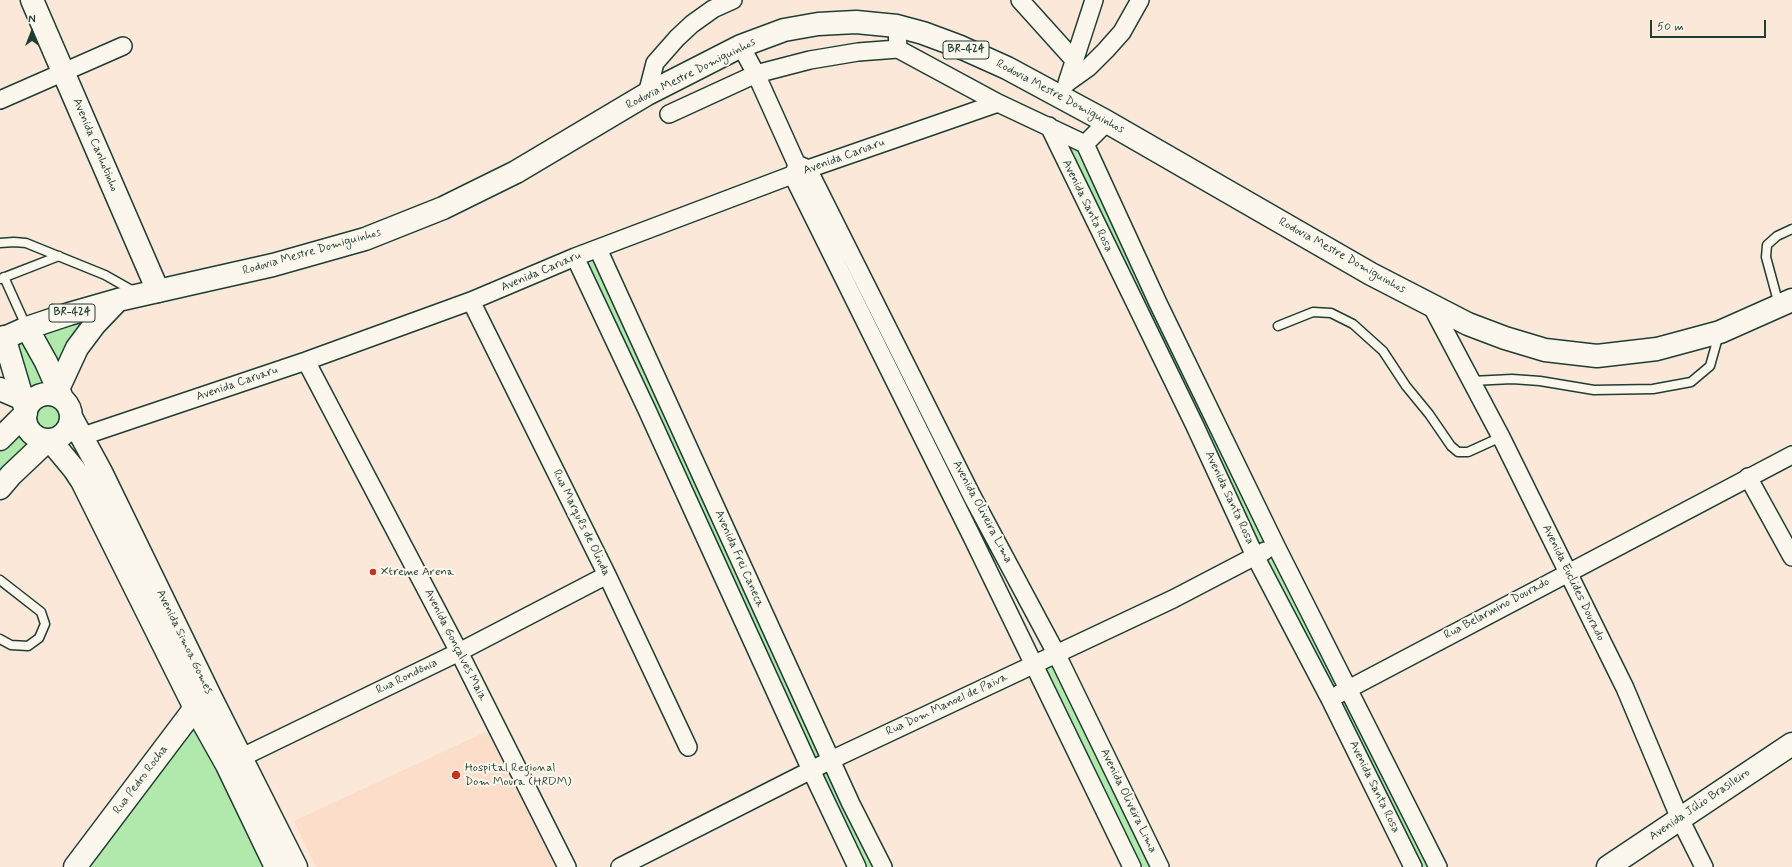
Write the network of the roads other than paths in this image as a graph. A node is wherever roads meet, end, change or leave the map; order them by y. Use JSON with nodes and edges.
{"nodes":[{"id":1,"x":32,"y":0,"type":"edge"},
{"id":2,"x":733,"y":0,"type":"edge"},
{"id":3,"x":1020,"y":0,"type":"edge"},
{"id":4,"x":1094,"y":0,"type":"edge"},
{"id":5,"x":1140,"y":0,"type":"edge"},
{"id":6,"x":897,"y":26,"type":"junction"},
{"id":7,"x":123,"y":46,"type":"dead end"},
{"id":8,"x":741,"y":46,"type":"junction"},
{"id":9,"x":898,"y":49,"type":"junction"},
{"id":10,"x":1075,"y":61,"type":"junction"},
{"id":11,"x":63,"y":72,"type":"junction"},
{"id":12,"x":756,"y":74,"type":"junction"},
{"id":13,"x":1064,"y":89,"type":"junction"},
{"id":14,"x":647,"y":94,"type":"junction"},
{"id":15,"x":0,"y":100,"type":"edge"},
{"id":16,"x":998,"y":102,"type":"junction"},
{"id":17,"x":669,"y":114,"type":"dead end"},
{"id":18,"x":1107,"y":122,"type":"junction"},
{"id":19,"x":1049,"y":126,"type":"junction"},
{"id":20,"x":1085,"y":144,"type":"junction"},
{"id":21,"x":799,"y":170,"type":"junction"},
{"id":22,"x":1792,"y":229,"type":"edge"},
{"id":23,"x":0,"y":244,"type":"edge"},
{"id":24,"x":598,"y":249,"type":"junction"},
{"id":25,"x":59,"y":256,"type":"junction"},
{"id":26,"x":575,"y":257,"type":"junction"},
{"id":27,"x":2,"y":278,"type":"edge"},
{"id":28,"x":150,"y":293,"type":"junction"},
{"id":29,"x":118,"y":300,"type":"junction"},
{"id":30,"x":471,"y":301,"type":"junction"},
{"id":31,"x":1786,"y":303,"type":"edge"},
{"id":32,"x":1431,"y":305,"type":"junction"},
{"id":33,"x":878,"y":306,"type":"junction"},
{"id":34,"x":862,"y":314,"type":"junction"},
{"id":35,"x":1278,"y":326,"type":"dead end"},
{"id":36,"x":27,"y":328,"type":"junction"},
{"id":37,"x":1720,"y":332,"type":"junction"},
{"id":38,"x":1,"y":335,"type":"edge"},
{"id":39,"x":306,"y":360,"type":"junction"},
{"id":40,"x":1472,"y":381,"type":"junction"},
{"id":41,"x":0,"y":389,"type":"edge"},
{"id":42,"x":667,"y":400,"type":"junction"},
{"id":43,"x":64,"y":401,"type":"junction"},
{"id":44,"x":25,"y":408,"type":"junction"},
{"id":45,"x":647,"y":410,"type":"junction"},
{"id":46,"x":83,"y":436,"type":"junction"},
{"id":47,"x":1502,"y":437,"type":"junction"},
{"id":48,"x":0,"y":439,"type":"edge"},
{"id":49,"x":49,"y":440,"type":"junction"},
{"id":50,"x":1792,"y":454,"type":"edge"},
{"id":51,"x":1748,"y":477,"type":"junction"},
{"id":52,"x":0,"y":488,"type":"edge"},
{"id":53,"x":1276,"y":546,"type":"junction"},
{"id":54,"x":1255,"y":556,"type":"junction"},
{"id":55,"x":1792,"y":557,"type":"edge"},
{"id":56,"x":1567,"y":572,"type":"junction"},
{"id":57,"x":607,"y":575,"type":"junction"},
{"id":58,"x":0,"y":580,"type":"edge"},
{"id":59,"x":0,"y":639,"type":"edge"},
{"id":60,"x":460,"y":652,"type":"junction"},
{"id":61,"x":1056,"y":654,"type":"junction"},
{"id":62,"x":1033,"y":664,"type":"junction"},
{"id":63,"x":1348,"y":689,"type":"junction"},
{"id":64,"x":1330,"y":699,"type":"junction"},
{"id":65,"x":203,"y":703,"type":"junction"},
{"id":66,"x":1792,"y":744,"type":"edge"},
{"id":67,"x":688,"y":747,"type":"dead end"},
{"id":68,"x":831,"y":760,"type":"junction"},
{"id":69,"x":234,"y":761,"type":"junction"},
{"id":70,"x":810,"y":770,"type":"junction"},
{"id":71,"x":1680,"y":819,"type":"junction"},
{"id":72,"x":75,"y":867,"type":"edge"},
{"id":73,"x":276,"y":867,"type":"edge"},
{"id":74,"x":296,"y":867,"type":"edge"},
{"id":75,"x":567,"y":867,"type":"edge"},
{"id":76,"x":620,"y":867,"type":"edge"},
{"id":77,"x":857,"y":867,"type":"edge"},
{"id":78,"x":883,"y":867,"type":"edge"},
{"id":79,"x":1132,"y":867,"type":"edge"},
{"id":80,"x":1160,"y":867,"type":"edge"},
{"id":81,"x":1413,"y":867,"type":"edge"},
{"id":82,"x":1438,"y":867,"type":"edge"},
{"id":83,"x":1608,"y":867,"type":"edge"},
{"id":84,"x":1704,"y":867,"type":"edge"}],
"edges":[{"from":1,"to":11,"type":"main road","name":"Avenida Canhotinho"},
{"from":2,"to":14,"type":"street"},
{"from":3,"to":10,"type":"street"},
{"from":4,"to":10,"type":"street"},
{"from":5,"to":13,"type":"street"},
{"from":6,"to":8,"type":"main road","name":"Rodovia Mestre Domiguinhos","number":"BR-424"},
{"from":6,"to":9,"type":"street"},
{"from":6,"to":13,"type":"main road","name":"Rodovia Mestre Domiguinhos","number":"BR-424"},
{"from":7,"to":11,"type":"street"},
{"from":8,"to":12,"type":"street","name":"Avenida Oliveira Lima"},
{"from":8,"to":14,"type":"main road","name":"Rodovia Mestre Domiguinhos","number":"BR-424"},
{"from":9,"to":12,"type":"street"},
{"from":9,"to":16,"type":"street"},
{"from":10,"to":13,"type":"street"},
{"from":11,"to":15,"type":"street"},
{"from":11,"to":28,"type":"main road","name":"Avenida Canhotinho"},
{"from":12,"to":17,"type":"street"},
{"from":12,"to":21,"type":"street","name":"Avenida Oliveira Lima"},
{"from":13,"to":18,"type":"main road","name":"Rodovia Mestre Domiguinhos","number":"BR-424"},
{"from":14,"to":28,"type":"main road","name":"Rodovia Mestre Domiguinhos","number":"BR-424"},
{"from":16,"to":19,"type":"street"},
{"from":16,"to":21,"type":"street","name":"Avenida Caruaru"},
{"from":18,"to":20,"type":"street"},
{"from":18,"to":32,"type":"main road","name":"Rodovia Mestre Domiguinhos","number":"BR-424"},
{"from":19,"to":20,"type":"street"},
{"from":19,"to":54,"type":"street","name":"Avenida Santa Rosa"},
{"from":20,"to":53,"type":"street","name":"Avenida Santa Rosa"},
{"from":21,"to":24,"type":"street","name":"Avenida Caruaru"},
{"from":21,"to":33,"type":"street","name":"Avenida Oliveira Lima"},
{"from":21,"to":34,"type":"street","name":"Avenida Oliveira Lima"},
{"from":22,"to":31,"type":"lane"},
{"from":23,"to":25,"type":"lane"},
{"from":24,"to":26,"type":"street","name":"Avenida Caruaru"},
{"from":24,"to":42,"type":"street","name":"Avenida Frei Caneca"},
{"from":25,"to":27,"type":"lane"},
{"from":25,"to":28,"type":"lane"},
{"from":26,"to":30,"type":"street","name":"Avenida Caruaru"},
{"from":26,"to":45,"type":"street","name":"Avenida Frei Caneca"},
{"from":27,"to":36,"type":"lane"},
{"from":28,"to":29,"type":"main road","name":"Rodovia Mestre Domiguinhos","number":"BR-424"},
{"from":29,"to":36,"type":"main road","name":"Rodovia Mestre Domiguinhos","number":"BR-424"},
{"from":29,"to":43,"type":"main road"},
{"from":30,"to":39,"type":"street","name":"Avenida Caruaru"},
{"from":30,"to":57,"type":"street","name":"Rua Marquês de Olinda"},
{"from":31,"to":37,"type":"main road","name":"Rodovia Mestre Domiguinhos","number":"BR-424"},
{"from":32,"to":37,"type":"main road","name":"Rodovia Mestre Domiguinhos","number":"BR-424"},
{"from":32,"to":40,"type":"street","name":"Avenida Euclides Dourado"},
{"from":33,"to":34,"type":"street"},
{"from":33,"to":61,"type":"street","name":"Avenida Oliveira Lima"},
{"from":34,"to":62,"type":"street","name":"Avenida Oliveira Lima"},
{"from":35,"to":47,"type":"lane"},
{"from":36,"to":38,"type":"main road","name":"Rodovia Mestre Domiguinhos","number":"BR-424"},
{"from":36,"to":43,"type":"main road","name":"Avenida Simoa Gomes"},
{"from":37,"to":40,"type":"lane"},
{"from":38,"to":44,"type":"main road"},
{"from":39,"to":46,"type":"street","name":"Avenida Caruaru"},
{"from":39,"to":60,"type":"street","name":"Avenida Gonçalves Maia"},
{"from":40,"to":47,"type":"street","name":"Avenida Euclides Dourado"},
{"from":41,"to":44,"type":"main road"},
{"from":42,"to":45,"type":"street"},
{"from":42,"to":68,"type":"street","name":"Avenida Frei Caneca"},
{"from":43,"to":44,"type":"main road"},
{"from":43,"to":46,"type":"main road","name":"Avenida Simoa Gomes"},
{"from":43,"to":49,"type":"main road"},
{"from":44,"to":48,"type":"main road"},
{"from":44,"to":49,"type":"main road"},
{"from":45,"to":70,"type":"street","name":"Avenida Frei Caneca"},
{"from":46,"to":65,"type":"main road","name":"Avenida Simoa Gomes"},
{"from":47,"to":56,"type":"street","name":"Avenida Euclides Dourado"},
{"from":49,"to":52,"type":"main road"},
{"from":49,"to":65,"type":"main road","name":"Avenida Simoa Gomes"},
{"from":50,"to":51,"type":"street","name":"Rua Belarmino Dourado"},
{"from":51,"to":55,"type":"street"},
{"from":51,"to":56,"type":"street","name":"Rua Belarmino Dourado"},
{"from":53,"to":54,"type":"street","name":"Rua Dom Manoel de Paiva"},
{"from":53,"to":63,"type":"street","name":"Avenida Santa Rosa"},
{"from":54,"to":61,"type":"street","name":"Rua Dom Manoel de Paiva"},
{"from":54,"to":64,"type":"street","name":"Avenida Santa Rosa"},
{"from":56,"to":63,"type":"street","name":"Rua Belarmino Dourado"},
{"from":56,"to":71,"type":"street","name":"Avenida Euclides Dourado"},
{"from":57,"to":60,"type":"street","name":"Rua Rondônia"},
{"from":57,"to":67,"type":"street","name":"Rua Marquês de Olinda"},
{"from":58,"to":59,"type":"lane"},
{"from":60,"to":69,"type":"street","name":"Rua Rondônia"},
{"from":60,"to":75,"type":"street","name":"Avenida Gonçalves Maia"},
{"from":61,"to":62,"type":"street","name":"Rua Dom Manoel de Paiva"},
{"from":61,"to":80,"type":"street","name":"Avenida Oliveira Lima"},
{"from":62,"to":68,"type":"street","name":"Rua Dom Manoel de Paiva"},
{"from":62,"to":79,"type":"street","name":"Avenida Oliveira Lima"},
{"from":63,"to":64,"type":"street","name":"Rua Belarmino Dourado"},
{"from":63,"to":82,"type":"street","name":"Avenida Santa Rosa"},
{"from":64,"to":81,"type":"street","name":"Avenida Santa Rosa"},
{"from":65,"to":69,"type":"main road","name":"Avenida Simoa Gomes"},
{"from":65,"to":72,"type":"main road","name":"Rua Pedro Rocha"},
{"from":66,"to":71,"type":"main road","name":"Avenida Júlio Brasileiro"},
{"from":68,"to":70,"type":"street","name":"Rua Dom Manoel de Paiva"},
{"from":68,"to":78,"type":"street","name":"Avenida Frei Caneca"},
{"from":69,"to":73,"type":"main road","name":"Avenida Simoa Gomes"},
{"from":69,"to":74,"type":"main road","name":"Avenida Simoa Gomes"},
{"from":70,"to":76,"type":"street","name":"Rua Dom Manoel de Paiva"},
{"from":70,"to":77,"type":"street","name":"Avenida Frei Caneca"},
{"from":71,"to":83,"type":"main road","name":"Avenida Júlio Brasileiro"},
{"from":71,"to":84,"type":"street","name":"Avenida Euclides Dourado"}]}
